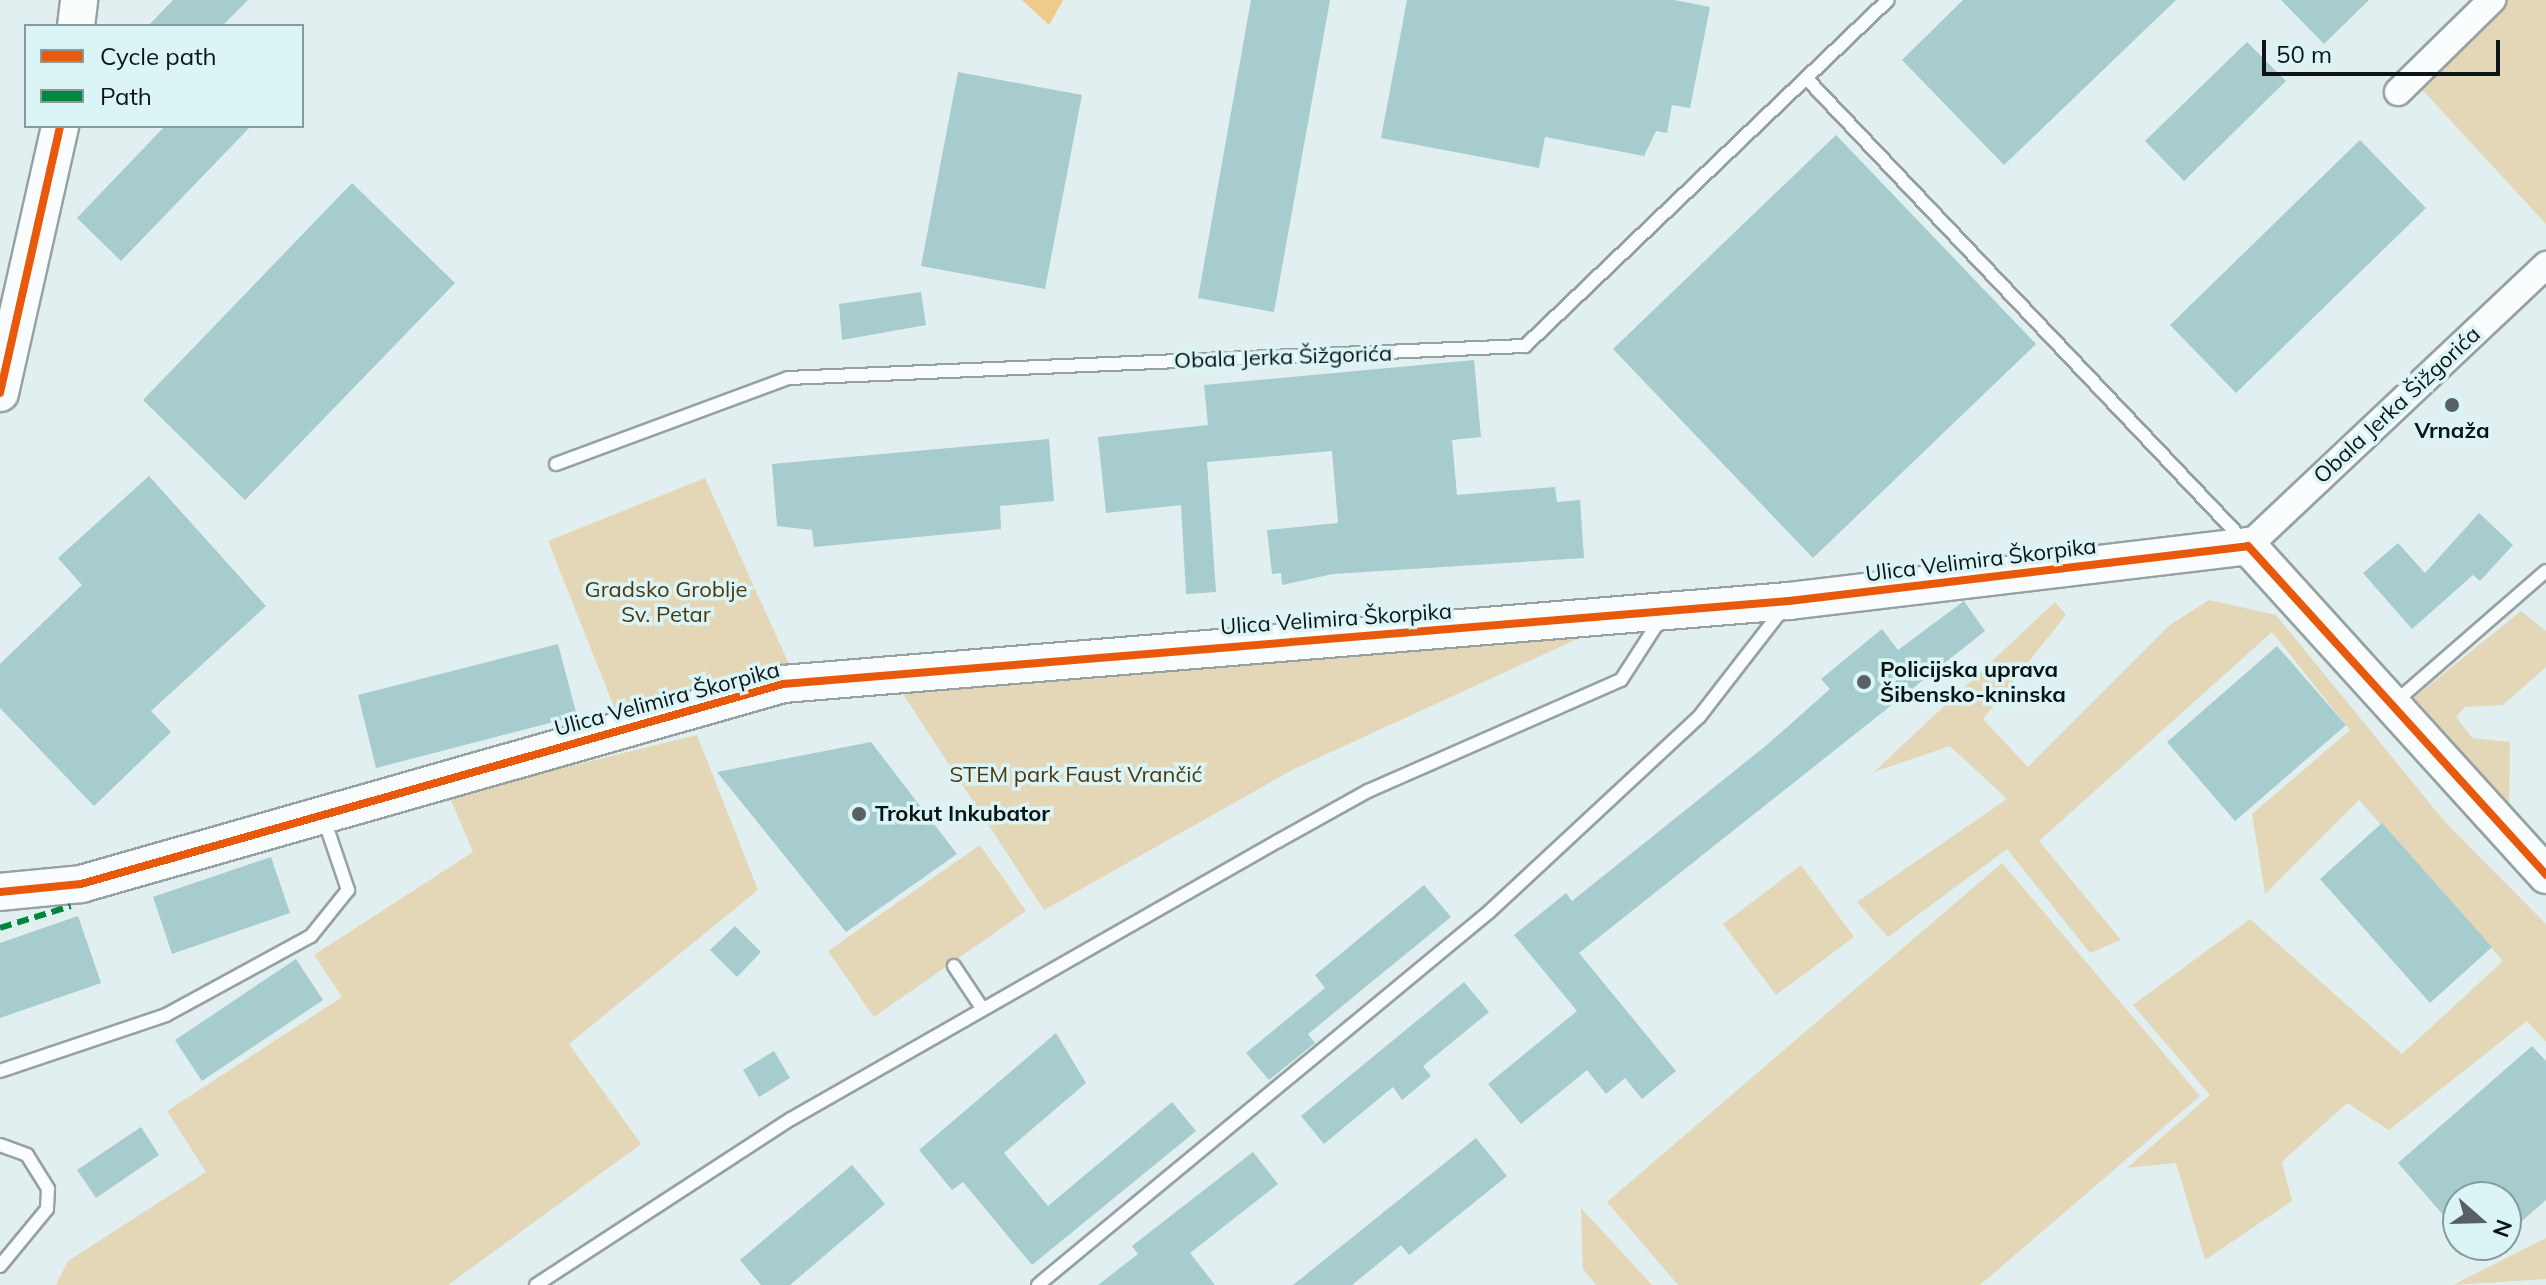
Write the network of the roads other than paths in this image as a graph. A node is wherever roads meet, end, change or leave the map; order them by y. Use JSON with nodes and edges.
{"nodes":[{"id":1,"x":79,"y":0,"type":"edge"},
{"id":2,"x":1888,"y":0,"type":"edge"},
{"id":3,"x":2492,"y":0,"type":"edge"},
{"id":4,"x":76,"y":24,"type":"edge"},
{"id":5,"x":1806,"y":78,"type":"junction"},
{"id":6,"x":2398,"y":92,"type":"dead end"},
{"id":7,"x":60,"y":128,"type":"edge"},
{"id":8,"x":2544,"y":270,"type":"edge"},
{"id":9,"x":0,"y":393,"type":"edge"},
{"id":10,"x":556,"y":464,"type":"dead end"},
{"id":11,"x":2248,"y":546,"type":"junction"},
{"id":12,"x":2546,"y":571,"type":"edge"},
{"id":13,"x":1789,"y":601,"type":"junction"},
{"id":14,"x":1665,"y":612,"type":"junction"},
{"id":15,"x":2392,"y":705,"type":"junction"},
{"id":16,"x":322,"y":812,"type":"junction"},
{"id":17,"x":2546,"y":875,"type":"edge"},
{"id":18,"x":3,"y":890,"type":"edge"},
{"id":19,"x":954,"y":966,"type":"dead end"},
{"id":20,"x":982,"y":1008,"type":"junction"},
{"id":21,"x":0,"y":1071,"type":"edge"},
{"id":22,"x":0,"y":1145,"type":"edge"},
{"id":23,"x":0,"y":1266,"type":"edge"},
{"id":24,"x":536,"y":1285,"type":"edge"},
{"id":25,"x":1038,"y":1285,"type":"edge"}],
"edges":[{"from":1,"to":4,"type":"street"},
{"from":2,"to":5,"type":"lane","name":"Obala Jerka Šižgorića"},
{"from":3,"to":6,"type":"street"},
{"from":5,"to":10,"type":"lane","name":"Obala Jerka Šižgorića"},
{"from":5,"to":11,"type":"lane"},
{"from":7,"to":9,"type":"street"},
{"from":8,"to":11,"type":"street","name":"Obala Jerka Šižgorića"},
{"from":11,"to":13,"type":"street","name":"Ulica Velimira Škorpika"},
{"from":11,"to":15,"type":"street"},
{"from":12,"to":15,"type":"lane"},
{"from":13,"to":14,"type":"street","name":"Ulica Velimira Škorpika"},
{"from":13,"to":25,"type":"lane"},
{"from":14,"to":16,"type":"street","name":"Ulica Velimira Škorpika"},
{"from":14,"to":20,"type":"lane"},
{"from":15,"to":17,"type":"street"},
{"from":16,"to":18,"type":"street","name":"Ulica Velimira Škorpika"},
{"from":16,"to":21,"type":"lane"},
{"from":19,"to":20,"type":"lane"},
{"from":20,"to":24,"type":"lane"},
{"from":22,"to":23,"type":"lane"}]}
